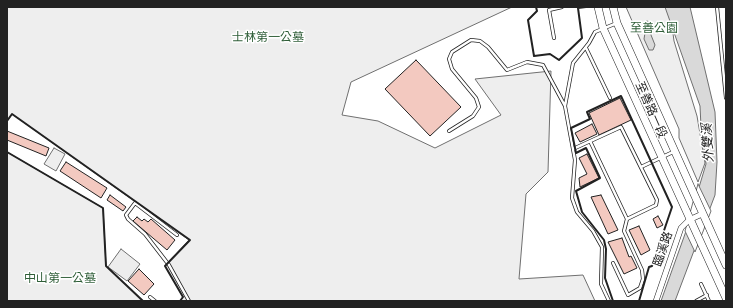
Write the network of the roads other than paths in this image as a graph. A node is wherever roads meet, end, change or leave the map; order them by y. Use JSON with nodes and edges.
{"nodes":[{"id":1,"x":562,"y":7,"type":"edge"},
{"id":2,"x":598,"y":7,"type":"edge"},
{"id":3,"x":613,"y":7,"type":"edge"},
{"id":4,"x":717,"y":7,"type":"edge"},
{"id":5,"x":617,"y":23,"type":"junction"},
{"id":6,"x":603,"y":28,"type":"junction"},
{"id":7,"x":554,"y":38,"type":"dead end"},
{"id":8,"x":586,"y":48,"type":"junction"},
{"id":9,"x":610,"y":98,"type":"dead end"},
{"id":10,"x":726,"y":98,"type":"edge"},
{"id":11,"x":565,"y":106,"type":"junction"},
{"id":12,"x":450,"y":131,"type":"dead end"},
{"id":13,"x":590,"y":141,"type":"junction"},
{"id":14,"x":573,"y":149,"type":"junction"},
{"id":15,"x":674,"y":151,"type":"junction"},
{"id":16,"x":661,"y":158,"type":"junction"},
{"id":17,"x":641,"y":167,"type":"junction"},
{"id":18,"x":702,"y":214,"type":"junction"},
{"id":19,"x":627,"y":219,"type":"junction"},
{"id":20,"x":689,"y":220,"type":"junction"},
{"id":21,"x":177,"y":235,"type":"dead end"},
{"id":22,"x":613,"y":263,"type":"dead end"},
{"id":23,"x":725,"y":263,"type":"edge"},
{"id":24,"x":701,"y":284,"type":"dead end"},
{"id":25,"x":707,"y":295,"type":"junction"},
{"id":26,"x":150,"y":297,"type":"dead end"},
{"id":27,"x":726,"y":298,"type":"edge"},
{"id":28,"x":155,"y":301,"type":"edge"},
{"id":29,"x":189,"y":301,"type":"edge"},
{"id":30,"x":609,"y":301,"type":"edge"},
{"id":31,"x":656,"y":301,"type":"edge"},
{"id":32,"x":696,"y":301,"type":"edge"},
{"id":33,"x":709,"y":301,"type":"edge"}],
"edges":[{"from":1,"to":7,"type":"lane"},
{"from":2,"to":6,"type":"main road","name":"至善路一段"},
{"from":3,"to":5,"type":"main road","name":"至善路一段"},
{"from":4,"to":10,"type":"lane"},
{"from":5,"to":6,"type":"lane"},
{"from":5,"to":15,"type":"main road","name":"至善路一段"},
{"from":6,"to":8,"type":"lane"},
{"from":6,"to":16,"type":"main road","name":"至善路一段"},
{"from":8,"to":9,"type":"lane"},
{"from":8,"to":11,"type":"lane"},
{"from":11,"to":12,"type":"lane"},
{"from":11,"to":14,"type":"lane"},
{"from":13,"to":14,"type":"lane"},
{"from":13,"to":17,"type":"lane"},
{"from":13,"to":19,"type":"lane"},
{"from":14,"to":30,"type":"lane"},
{"from":15,"to":16,"type":"lane"},
{"from":15,"to":18,"type":"main road","name":"至善路一段"},
{"from":16,"to":17,"type":"lane"},
{"from":16,"to":20,"type":"main road","name":"至善路一段"},
{"from":17,"to":19,"type":"lane"},
{"from":18,"to":20,"type":"street"},
{"from":18,"to":23,"type":"main road","name":"至善路一段"},
{"from":19,"to":22,"type":"lane"},
{"from":20,"to":27,"type":"main road","name":"至善路一段"},
{"from":20,"to":31,"type":"street","name":"臨溪路"},
{"from":21,"to":29,"type":"lane"},
{"from":24,"to":25,"type":"lane"},
{"from":25,"to":32,"type":"lane"},
{"from":25,"to":33,"type":"lane"},
{"from":26,"to":28,"type":"lane"}]}
